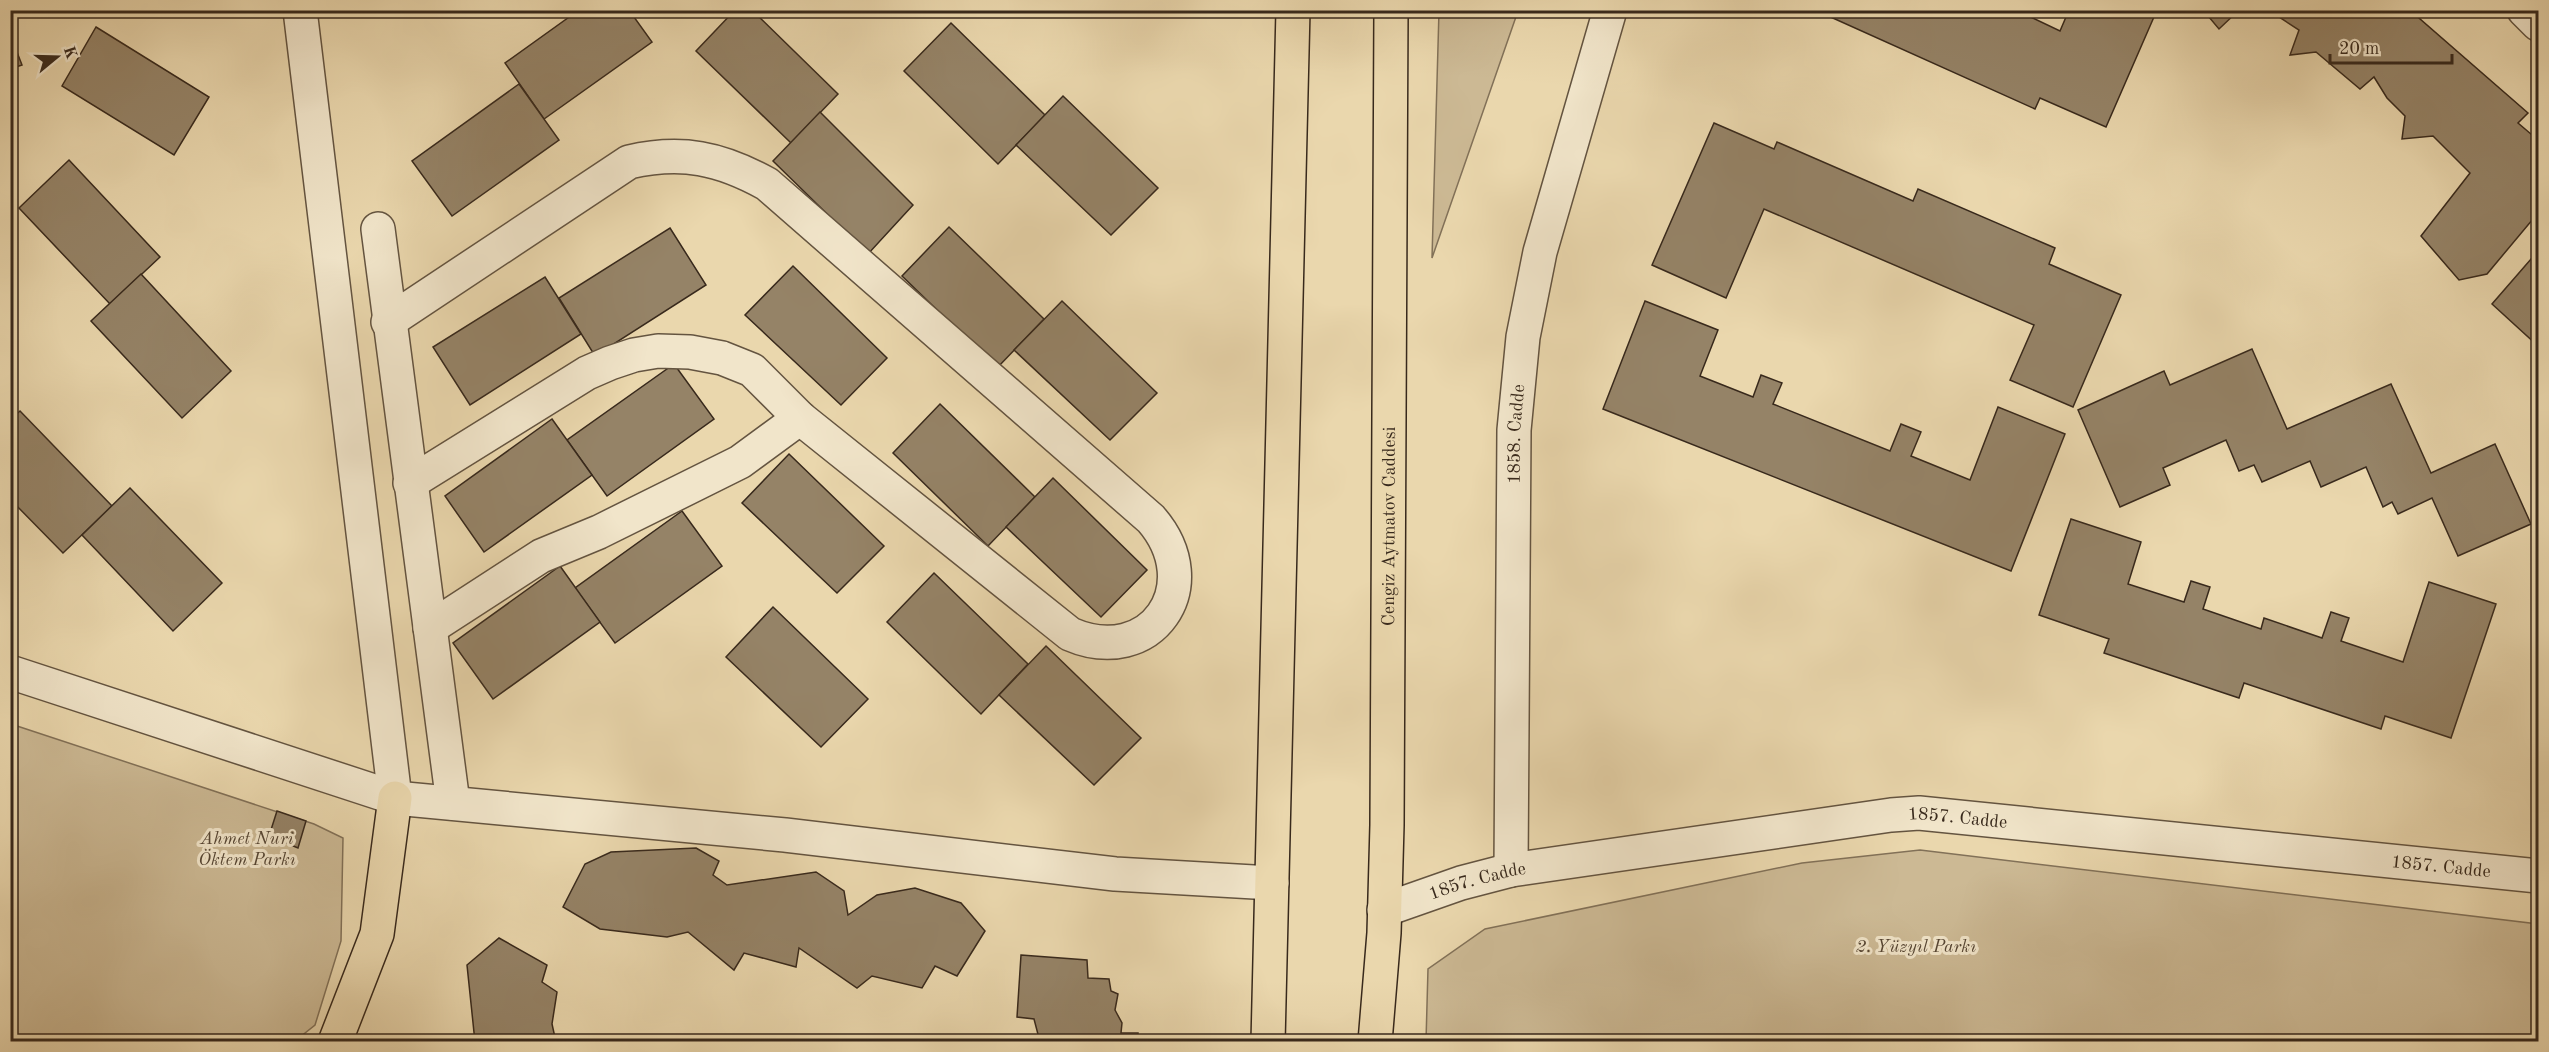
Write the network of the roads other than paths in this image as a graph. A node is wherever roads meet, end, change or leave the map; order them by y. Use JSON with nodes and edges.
{"nodes":[{"id":1,"x":300,"y":10,"type":"edge"},
{"id":2,"x":1293,"y":10,"type":"edge"},
{"id":3,"x":1391,"y":10,"type":"edge"},
{"id":4,"x":1610,"y":10,"type":"edge"},
{"id":5,"x":2524,"y":10,"type":"edge"},
{"id":6,"x":2538,"y":24,"type":"edge"},
{"id":7,"x":378,"y":230,"type":"dead end"},
{"id":8,"x":388,"y":322,"type":"junction"},
{"id":9,"x":800,"y":418,"type":"junction"},
{"id":10,"x":410,"y":483,"type":"junction"},
{"id":11,"x":430,"y":628,"type":"junction"},
{"id":12,"x":10,"y":672,"type":"edge"},
{"id":13,"x":395,"y":798,"type":"junction"},
{"id":14,"x":453,"y":803,"type":"junction"},
{"id":15,"x":1511,"y":870,"type":"junction"},
{"id":16,"x":2538,"y":876,"type":"edge"},
{"id":17,"x":1272,"y":883,"type":"junction"},
{"id":18,"x":1384,"y":910,"type":"junction"},
{"id":19,"x":335,"y":1041,"type":"edge"},
{"id":20,"x":1268,"y":1041,"type":"edge"},
{"id":21,"x":1375,"y":1041,"type":"edge"}],
"edges":[{"from":1,"to":13,"type":"street"},
{"from":2,"to":17,"type":"main road"},
{"from":3,"to":18,"type":"main road","name":"Cengiz Aytmatov Caddesi"},
{"from":4,"to":15,"type":"street","name":"1858. Cadde"},
{"from":5,"to":6,"type":"street"},
{"from":7,"to":8,"type":"street"},
{"from":8,"to":9,"type":"street"},
{"from":8,"to":10,"type":"street"},
{"from":9,"to":10,"type":"street"},
{"from":9,"to":11,"type":"street"},
{"from":10,"to":11,"type":"street"},
{"from":11,"to":14,"type":"street"},
{"from":12,"to":13,"type":"street"},
{"from":13,"to":14,"type":"street"},
{"from":13,"to":19,"type":"main road"},
{"from":14,"to":17,"type":"street"},
{"from":15,"to":16,"type":"street","name":"1857. Cadde"},
{"from":15,"to":18,"type":"street","name":"1857. Cadde"},
{"from":17,"to":20,"type":"main road"},
{"from":18,"to":21,"type":"main road","name":"Cengiz Aytmatov Caddesi"}]}
